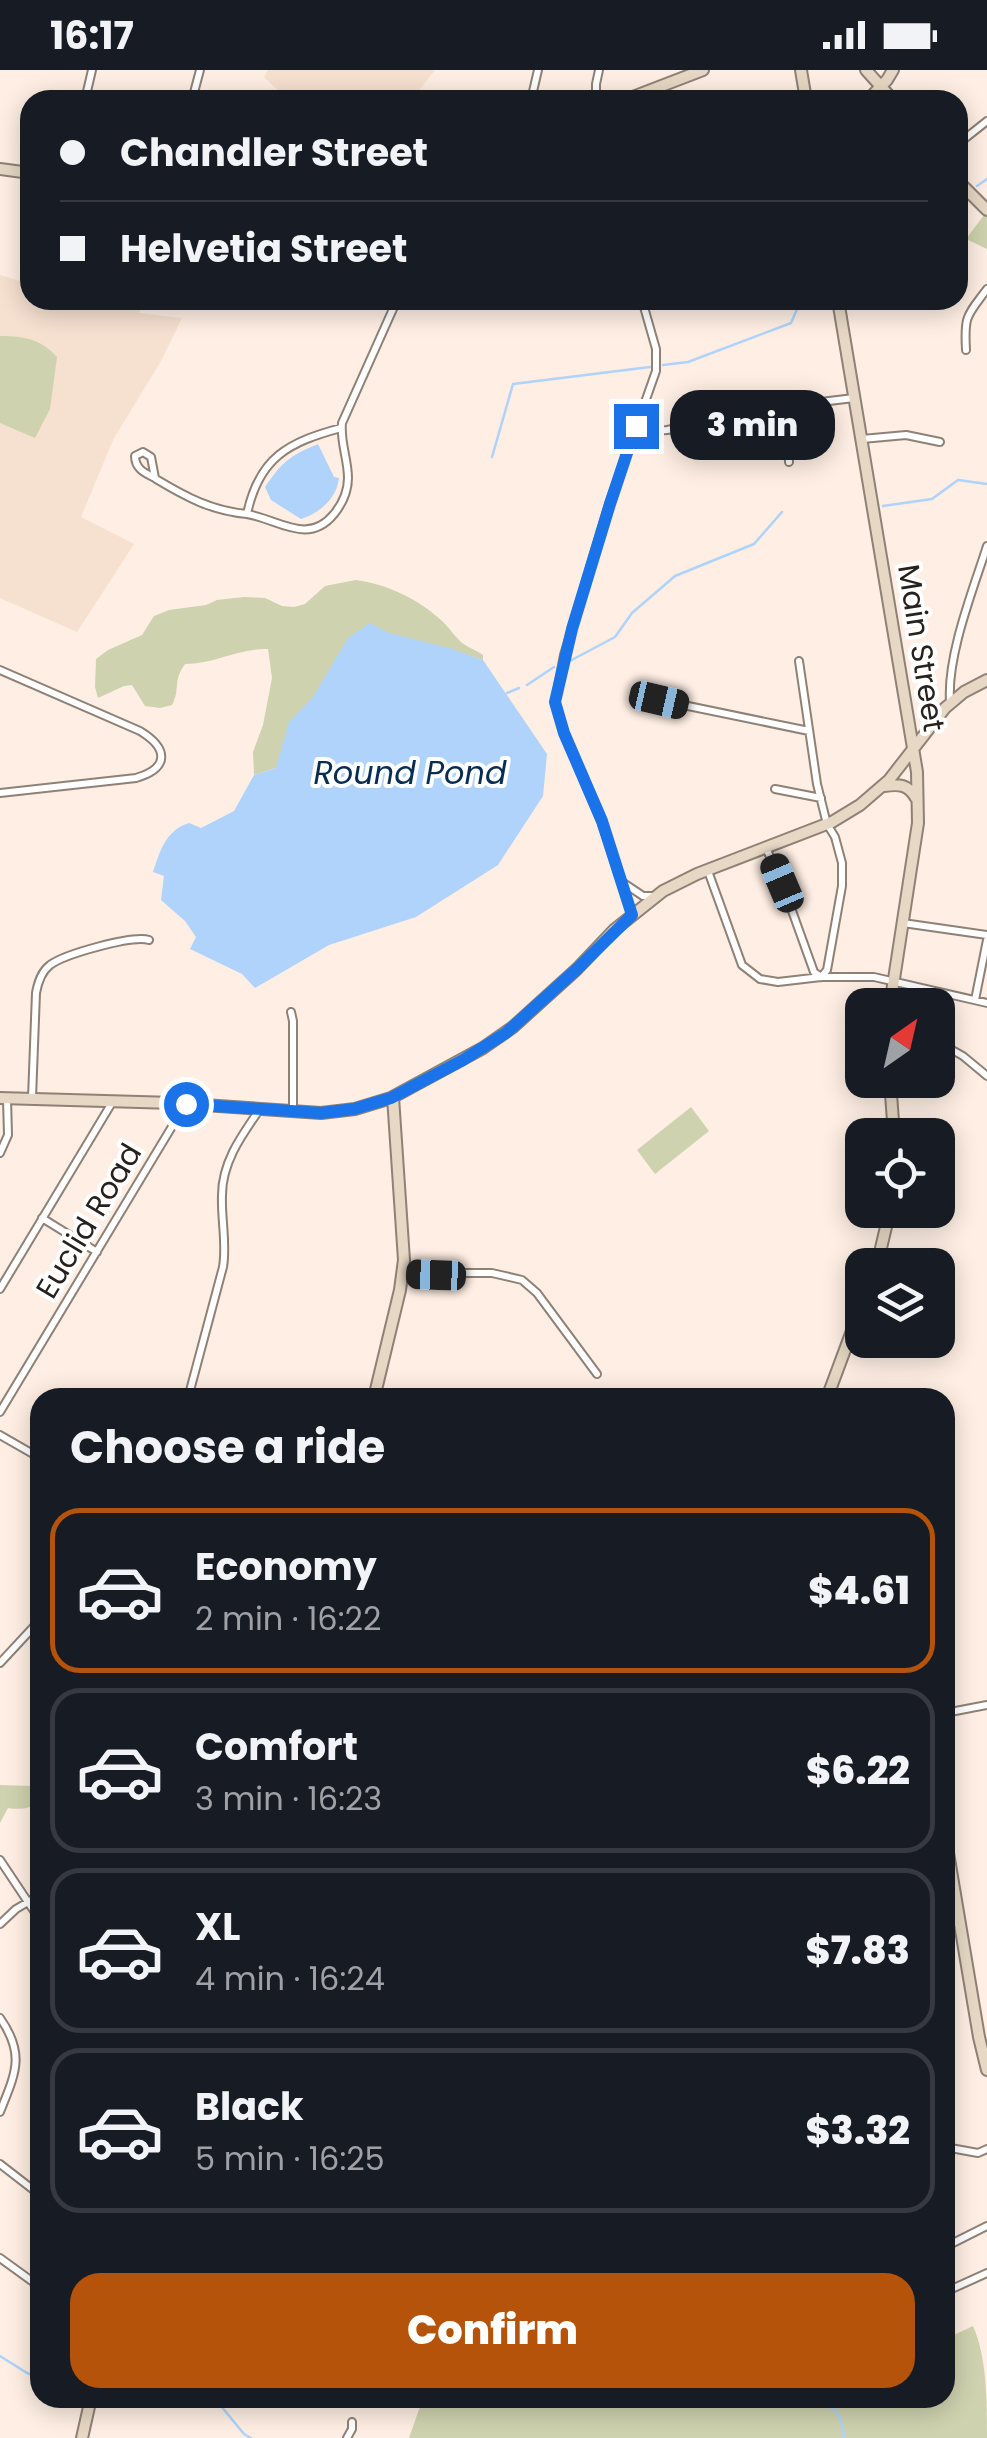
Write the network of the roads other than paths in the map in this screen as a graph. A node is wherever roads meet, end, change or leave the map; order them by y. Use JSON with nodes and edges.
{"nodes":[{"id":1,"x":703,"y":70,"type":"edge"},
{"id":2,"x":866,"y":70,"type":"edge"},
{"id":3,"x":893,"y":70,"type":"edge"},
{"id":4,"x":881,"y":86,"type":"junction"},
{"id":5,"x":652,"y":90,"type":"edge"},
{"id":6,"x":877,"y":90,"type":"edge"},
{"id":7,"x":884,"y":90,"type":"edge"},
{"id":8,"x":968,"y":190,"type":"edge"},
{"id":9,"x":987,"y":210,"type":"edge"},
{"id":10,"x":987,"y":289,"type":"edge"},
{"id":11,"x":393,"y":310,"type":"edge"},
{"id":12,"x":645,"y":310,"type":"edge"},
{"id":13,"x":840,"y":310,"type":"edge"},
{"id":14,"x":966,"y":350,"type":"dead end"},
{"id":15,"x":854,"y":398,"type":"junction"},
{"id":16,"x":789,"y":407,"type":"junction"},
{"id":17,"x":341,"y":428,"type":"junction"},
{"id":18,"x":634,"y":433,"type":"junction"},
{"id":19,"x":861,"y":439,"type":"junction"},
{"id":20,"x":940,"y":442,"type":"dead end"},
{"id":21,"x":790,"y":462,"type":"dead end"},
{"id":22,"x":156,"y":479,"type":"dead end"},
{"id":23,"x":247,"y":514,"type":"junction"},
{"id":24,"x":987,"y":546,"type":"edge"},
{"id":25,"x":980,"y":567,"type":"junction"},
{"id":26,"x":987,"y":576,"type":"edge"},
{"id":27,"x":799,"y":661,"type":"dead end"},
{"id":28,"x":0,"y":670,"type":"edge"},
{"id":29,"x":987,"y":680,"type":"edge"},
{"id":30,"x":659,"y":700,"type":"dead end"},
{"id":31,"x":950,"y":702,"type":"junction"},
{"id":32,"x":907,"y":717,"type":"junction"},
{"id":33,"x":935,"y":720,"type":"junction"},
{"id":34,"x":809,"y":731,"type":"junction"},
{"id":35,"x":913,"y":750,"type":"junction"},
{"id":36,"x":884,"y":786,"type":"junction"},
{"id":37,"x":775,"y":789,"type":"dead end"},
{"id":38,"x":0,"y":793,"type":"edge"},
{"id":39,"x":821,"y":798,"type":"junction"},
{"id":40,"x":919,"y":803,"type":"junction"},
{"id":41,"x":827,"y":824,"type":"junction"},
{"id":42,"x":766,"y":848,"type":"junction"},
{"id":43,"x":707,"y":870,"type":"junction"},
{"id":44,"x":621,"y":882,"type":"junction"},
{"id":45,"x":655,"y":896,"type":"junction"},
{"id":46,"x":632,"y":915,"type":"junction"},
{"id":47,"x":903,"y":923,"type":"junction"},
{"id":48,"x":987,"y":938,"type":"edge"},
{"id":49,"x":149,"y":940,"type":"dead end"},
{"id":50,"x":821,"y":977,"type":"junction"},
{"id":51,"x":893,"y":983,"type":"junction"},
{"id":52,"x":892,"y":988,"type":"edge"},
{"id":53,"x":976,"y":1000,"type":"junction"},
{"id":54,"x":987,"y":1003,"type":"edge"},
{"id":55,"x":291,"y":1012,"type":"dead end"},
{"id":56,"x":955,"y":1052,"type":"edge"},
{"id":57,"x":987,"y":1076,"type":"edge"},
{"id":58,"x":393,"y":1097,"type":"junction"},
{"id":59,"x":4,"y":1098,"type":"edge"},
{"id":60,"x":32,"y":1098,"type":"junction"},
{"id":61,"x":113,"y":1101,"type":"junction"},
{"id":62,"x":186,"y":1104,"type":"junction"},
{"id":63,"x":260,"y":1108,"type":"junction"},
{"id":64,"x":293,"y":1110,"type":"junction"},
{"id":65,"x":0,"y":1154,"type":"edge"},
{"id":66,"x":42,"y":1218,"type":"junction"},
{"id":67,"x":96,"y":1252,"type":"junction"},
{"id":68,"x":403,"y":1274,"type":"junction"},
{"id":69,"x":0,"y":1289,"type":"edge"},
{"id":70,"x":845,"y":1350,"type":"edge"},
{"id":71,"x":597,"y":1374,"type":"dead end"},
{"id":72,"x":191,"y":1388,"type":"edge"},
{"id":73,"x":376,"y":1388,"type":"edge"},
{"id":74,"x":831,"y":1388,"type":"edge"},
{"id":75,"x":0,"y":1412,"type":"edge"},
{"id":76,"x":0,"y":1435,"type":"edge"},
{"id":77,"x":30,"y":1452,"type":"edge"},
{"id":78,"x":30,"y":1631,"type":"edge"},
{"id":79,"x":0,"y":1663,"type":"edge"},
{"id":80,"x":987,"y":1705,"type":"edge"},
{"id":81,"x":955,"y":1711,"type":"edge"},
{"id":82,"x":0,"y":1860,"type":"edge"},
{"id":83,"x":955,"y":1895,"type":"edge"},
{"id":84,"x":28,"y":1902,"type":"junction"},
{"id":85,"x":30,"y":1905,"type":"edge"},
{"id":86,"x":0,"y":1924,"type":"edge"},
{"id":87,"x":0,"y":2018,"type":"edge"},
{"id":88,"x":987,"y":2070,"type":"edge"},
{"id":89,"x":0,"y":2112,"type":"edge"},
{"id":90,"x":955,"y":2149,"type":"edge"},
{"id":91,"x":987,"y":2150,"type":"edge"},
{"id":92,"x":0,"y":2164,"type":"edge"},
{"id":93,"x":30,"y":2188,"type":"edge"},
{"id":94,"x":987,"y":2226,"type":"edge"},
{"id":95,"x":955,"y":2243,"type":"edge"},
{"id":96,"x":0,"y":2258,"type":"edge"},
{"id":97,"x":987,"y":2273,"type":"edge"},
{"id":98,"x":30,"y":2280,"type":"edge"},
{"id":99,"x":955,"y":2287,"type":"edge"},
{"id":100,"x":90,"y":2408,"type":"edge"},
{"id":101,"x":352,"y":2422,"type":"dead end"},
{"id":102,"x":82,"y":2438,"type":"edge"},
{"id":103,"x":346,"y":2438,"type":"edge"}],
"edges":[{"from":1,"to":5,"type":"main road"},
{"from":2,"to":4,"type":"main road"},
{"from":3,"to":4,"type":"main road"},
{"from":4,"to":6,"type":"main road"},
{"from":4,"to":7,"type":"main road"},
{"from":8,"to":9,"type":"main road"},
{"from":10,"to":14,"type":"street"},
{"from":11,"to":17,"type":"street"},
{"from":12,"to":18,"type":"street"},
{"from":13,"to":15,"type":"main road","name":"Main Street"},
{"from":15,"to":16,"type":"street"},
{"from":15,"to":19,"type":"main road","name":"Main Street"},
{"from":16,"to":18,"type":"street"},
{"from":16,"to":21,"type":"street"},
{"from":17,"to":23,"type":"street"},
{"from":17,"to":23,"type":"street"},
{"from":18,"to":44,"type":"street"},
{"from":19,"to":20,"type":"street"},
{"from":19,"to":32,"type":"main road","name":"Main Street"},
{"from":22,"to":23,"type":"street"},
{"from":24,"to":25,"type":"street"},
{"from":25,"to":26,"type":"street"},
{"from":25,"to":31,"type":"street"},
{"from":27,"to":34,"type":"street"},
{"from":28,"to":38,"type":"street"},
{"from":29,"to":31,"type":"main road"},
{"from":30,"to":34,"type":"street"},
{"from":31,"to":33,"type":"main road"},
{"from":32,"to":33,"type":"main road"},
{"from":32,"to":35,"type":"main road","name":"Main Street"},
{"from":33,"to":35,"type":"main road"},
{"from":34,"to":39,"type":"street"},
{"from":35,"to":36,"type":"main road"},
{"from":35,"to":40,"type":"main road","name":"Main Street"},
{"from":36,"to":40,"type":"main road"},
{"from":36,"to":41,"type":"main road"},
{"from":37,"to":39,"type":"street"},
{"from":39,"to":41,"type":"street"},
{"from":40,"to":47,"type":"main road","name":"Main Street"},
{"from":41,"to":42,"type":"main road"},
{"from":41,"to":50,"type":"street"},
{"from":42,"to":43,"type":"main road"},
{"from":42,"to":50,"type":"street"},
{"from":43,"to":45,"type":"main road"},
{"from":43,"to":50,"type":"street"},
{"from":44,"to":45,"type":"street"},
{"from":44,"to":46,"type":"street"},
{"from":45,"to":46,"type":"main road"},
{"from":46,"to":58,"type":"main road"},
{"from":47,"to":48,"type":"street"},
{"from":47,"to":51,"type":"main road","name":"Main Street"},
{"from":48,"to":53,"type":"street"},
{"from":49,"to":60,"type":"street"},
{"from":50,"to":51,"type":"street"},
{"from":51,"to":52,"type":"main road","name":"Main Street"},
{"from":51,"to":53,"type":"street"},
{"from":53,"to":54,"type":"street"},
{"from":55,"to":64,"type":"street"},
{"from":56,"to":57,"type":"street"},
{"from":58,"to":64,"type":"main road"},
{"from":58,"to":68,"type":"main road"},
{"from":59,"to":60,"type":"main road"},
{"from":59,"to":65,"type":"street"},
{"from":60,"to":61,"type":"main road"},
{"from":61,"to":62,"type":"main road"},
{"from":61,"to":66,"type":"street"},
{"from":62,"to":63,"type":"main road"},
{"from":62,"to":67,"type":"street","name":"Euclid Road"},
{"from":63,"to":64,"type":"main road"},
{"from":63,"to":72,"type":"street"},
{"from":66,"to":67,"type":"street"},
{"from":66,"to":69,"type":"street"},
{"from":67,"to":75,"type":"street","name":"Euclid Road"},
{"from":68,"to":71,"type":"street"},
{"from":68,"to":73,"type":"main road"},
{"from":70,"to":74,"type":"main road"},
{"from":76,"to":77,"type":"street"},
{"from":78,"to":79,"type":"street"},
{"from":80,"to":81,"type":"street"},
{"from":82,"to":84,"type":"street"},
{"from":83,"to":88,"type":"main road"},
{"from":84,"to":85,"type":"street"},
{"from":84,"to":86,"type":"street"},
{"from":87,"to":89,"type":"street"},
{"from":90,"to":91,"type":"street"},
{"from":92,"to":93,"type":"street"},
{"from":94,"to":95,"type":"street"},
{"from":96,"to":98,"type":"street"},
{"from":97,"to":99,"type":"street"},
{"from":100,"to":102,"type":"main road"},
{"from":101,"to":103,"type":"street"}]}
